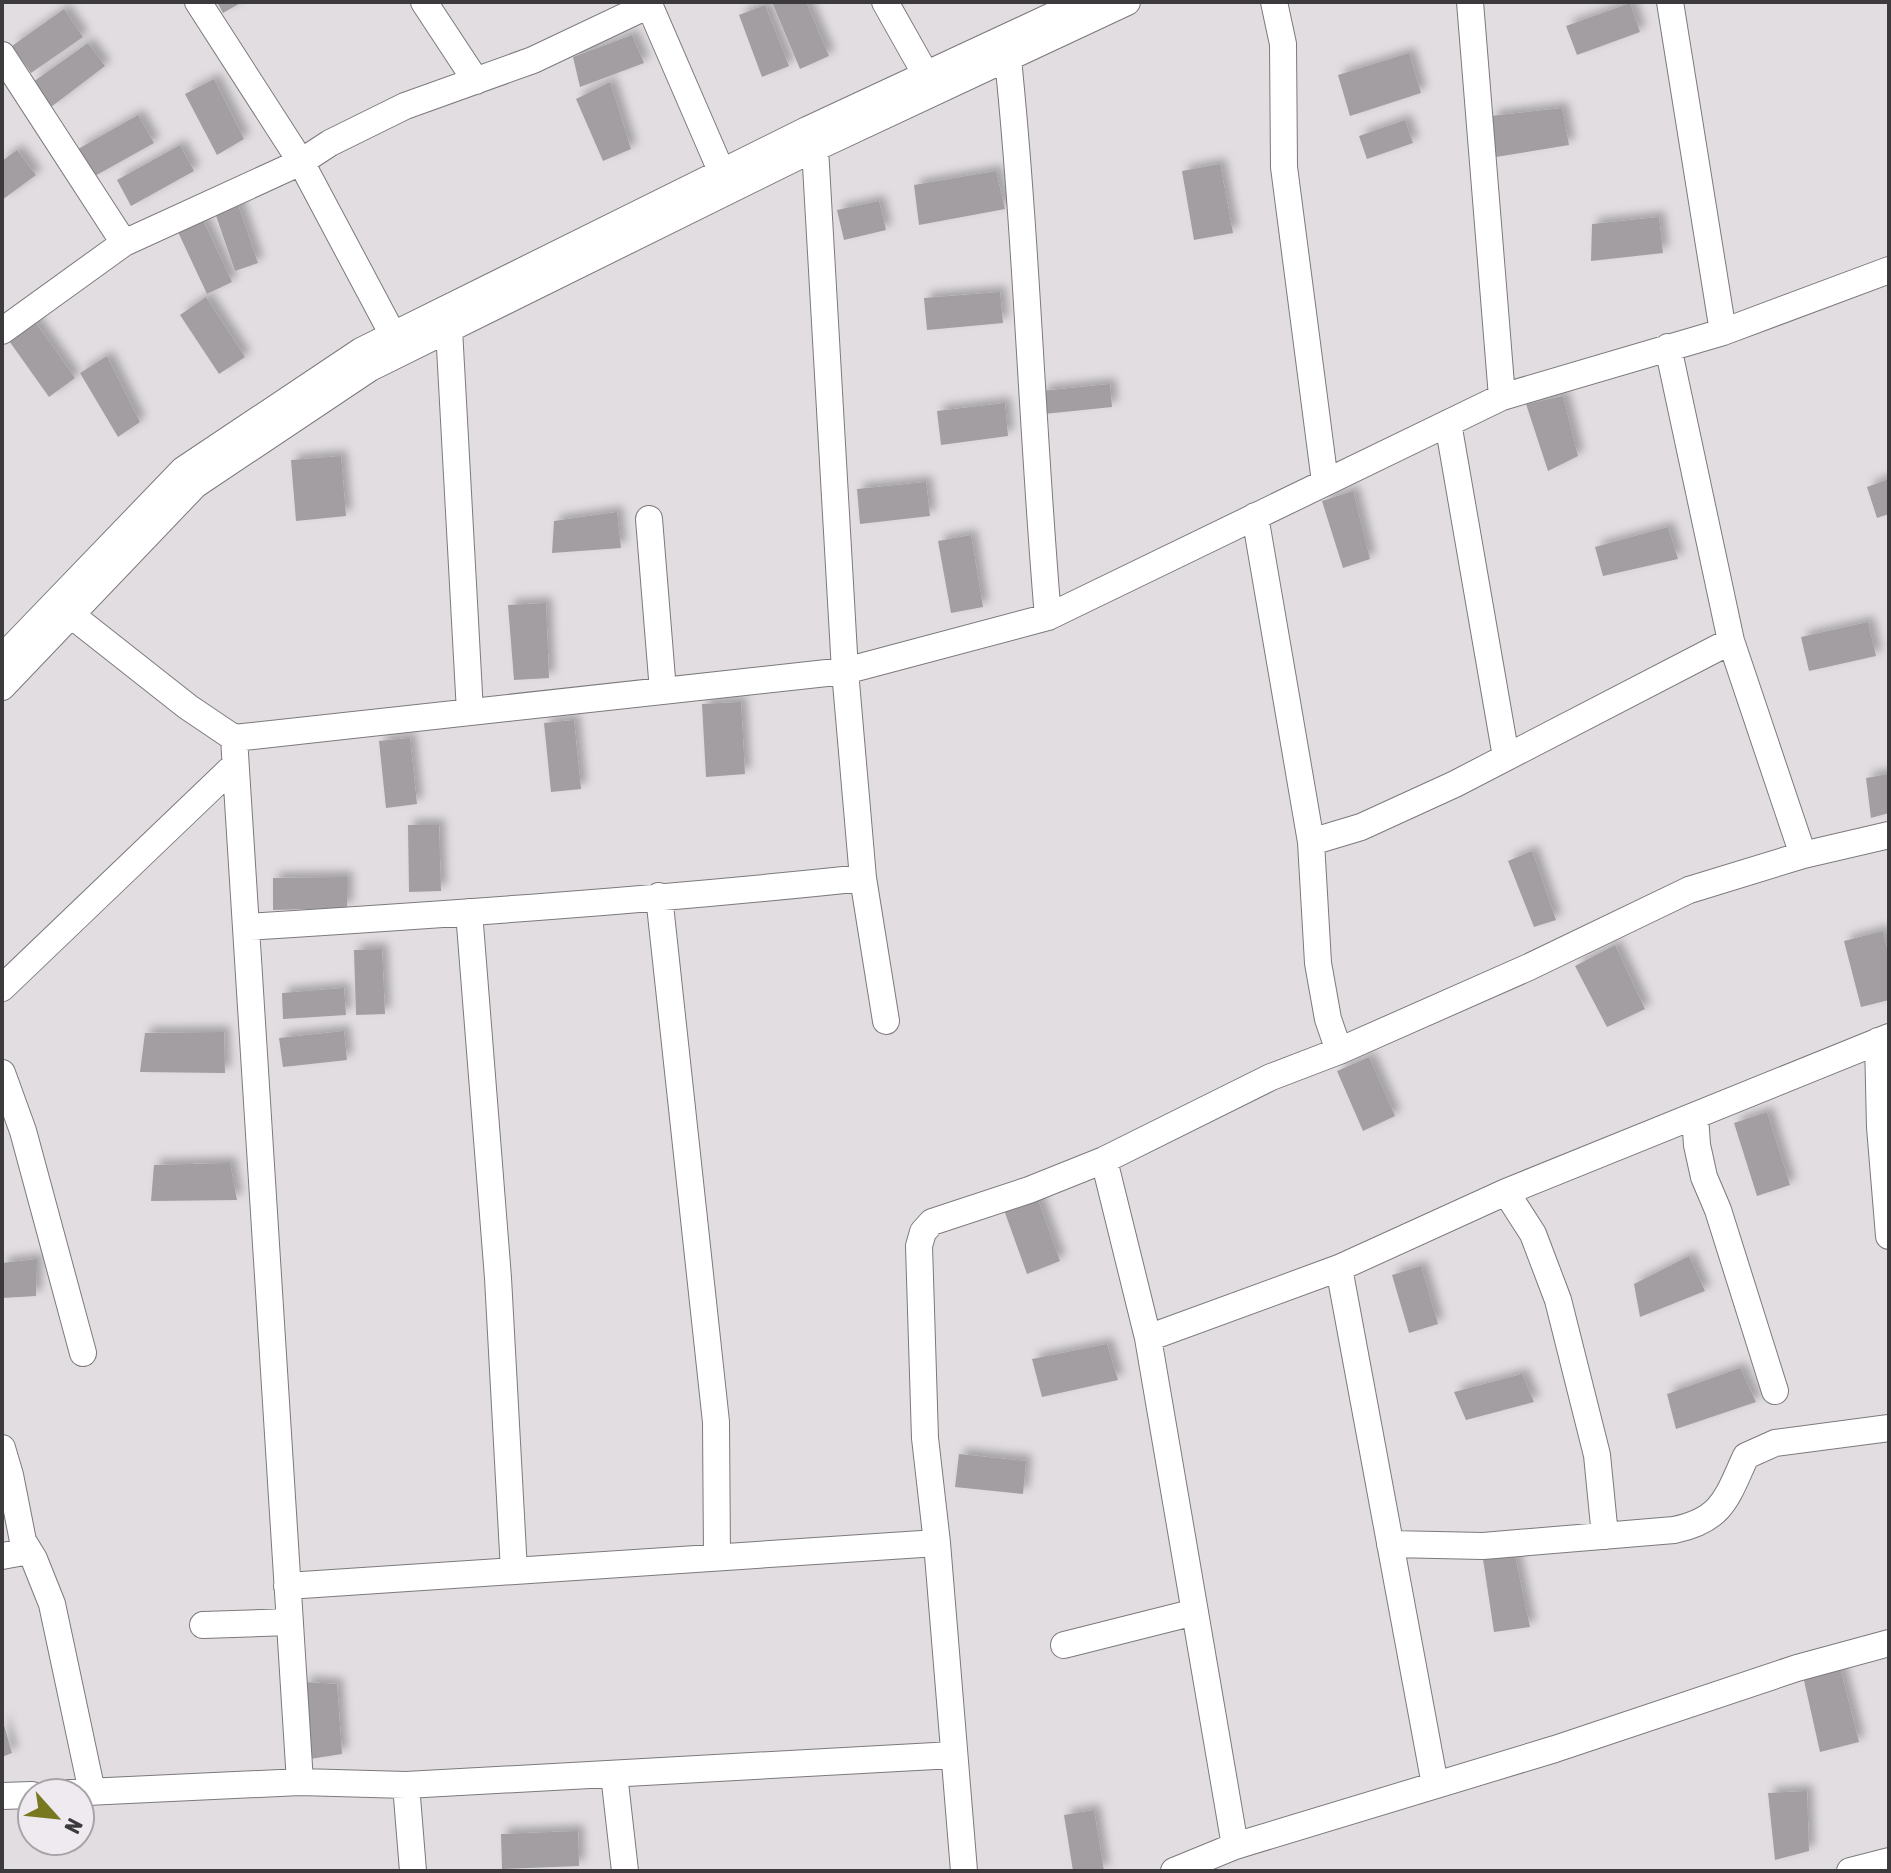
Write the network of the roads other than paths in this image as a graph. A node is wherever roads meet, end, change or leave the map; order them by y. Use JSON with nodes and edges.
{"nodes":[{"id":1,"x":198,"y":2,"type":"edge"},
{"id":2,"x":424,"y":2,"type":"edge"},
{"id":3,"x":885,"y":2,"type":"edge"},
{"id":4,"x":1082,"y":2,"type":"edge"},
{"id":5,"x":1127,"y":2,"type":"edge"},
{"id":6,"x":1274,"y":2,"type":"edge"},
{"id":7,"x":1470,"y":2,"type":"edge"},
{"id":8,"x":1670,"y":2,"type":"edge"},
{"id":9,"x":648,"y":4,"type":"edge"},
{"id":10,"x":2,"y":55,"type":"edge"},
{"id":11,"x":1008,"y":59,"type":"junction"},
{"id":12,"x":925,"y":73,"type":"junction"},
{"id":13,"x":476,"y":81,"type":"junction"},
{"id":14,"x":815,"y":148,"type":"junction"},
{"id":15,"x":301,"y":162,"type":"junction"},
{"id":16,"x":722,"y":173,"type":"junction"},
{"id":17,"x":124,"y":243,"type":"junction"},
{"id":18,"x":1889,"y":270,"type":"edge"},
{"id":19,"x":449,"y":329,"type":"junction"},
{"id":20,"x":2,"y":331,"type":"edge"},
{"id":21,"x":1723,"y":332,"type":"junction"},
{"id":22,"x":393,"y":335,"type":"junction"},
{"id":23,"x":1668,"y":347,"type":"junction"},
{"id":24,"x":1502,"y":397,"type":"junction"},
{"id":25,"x":1448,"y":423,"type":"junction"},
{"id":26,"x":1325,"y":482,"type":"junction"},
{"id":27,"x":1255,"y":516,"type":"junction"},
{"id":28,"x":649,"y":519,"type":"dead end"},
{"id":29,"x":70,"y":614,"type":"junction"},
{"id":30,"x":1048,"y":617,"type":"junction"},
{"id":31,"x":1731,"y":641,"type":"junction"},
{"id":32,"x":2,"y":658,"type":"edge"},
{"id":33,"x":845,"y":671,"type":"junction"},
{"id":34,"x":2,"y":687,"type":"edge"},
{"id":35,"x":663,"y":691,"type":"junction"},
{"id":36,"x":470,"y":712,"type":"junction"},
{"id":37,"x":234,"y":738,"type":"junction"},
{"id":38,"x":1506,"y":757,"type":"junction"},
{"id":39,"x":235,"y":765,"type":"junction"},
{"id":40,"x":1889,"y":835,"type":"edge"},
{"id":41,"x":1311,"y":842,"type":"junction"},
{"id":42,"x":1803,"y":855,"type":"junction"},
{"id":43,"x":863,"y":878,"type":"junction"},
{"id":44,"x":659,"y":896,"type":"junction"},
{"id":45,"x":469,"y":912,"type":"junction"},
{"id":46,"x":246,"y":927,"type":"junction"},
{"id":47,"x":2,"y":988,"type":"edge"},
{"id":48,"x":886,"y":1021,"type":"dead end"},
{"id":49,"x":1884,"y":1039,"type":"edge"},
{"id":50,"x":1339,"y":1051,"type":"junction"},
{"id":51,"x":2,"y":1073,"type":"edge"},
{"id":52,"x":1695,"y":1116,"type":"junction"},
{"id":53,"x":1104,"y":1160,"type":"junction"},
{"id":54,"x":1506,"y":1192,"type":"junction"},
{"id":55,"x":1889,"y":1236,"type":"edge"},
{"id":56,"x":1339,"y":1268,"type":"junction"},
{"id":57,"x":1148,"y":1338,"type":"junction"},
{"id":58,"x":83,"y":1353,"type":"dead end"},
{"id":59,"x":1775,"y":1391,"type":"dead end"},
{"id":60,"x":1889,"y":1428,"type":"edge"},
{"id":61,"x":2,"y":1448,"type":"edge"},
{"id":62,"x":1605,"y":1536,"type":"junction"},
{"id":63,"x":937,"y":1543,"type":"junction"},
{"id":64,"x":1390,"y":1544,"type":"junction"},
{"id":65,"x":29,"y":1551,"type":"junction"},
{"id":66,"x":2,"y":1556,"type":"edge"},
{"id":67,"x":717,"y":1556,"type":"junction"},
{"id":68,"x":514,"y":1571,"type":"junction"},
{"id":69,"x":287,"y":1586,"type":"junction"},
{"id":70,"x":1195,"y":1612,"type":"junction"},
{"id":71,"x":290,"y":1622,"type":"junction"},
{"id":72,"x":203,"y":1625,"type":"dead end"},
{"id":73,"x":1889,"y":1643,"type":"edge"},
{"id":74,"x":1064,"y":1645,"type":"dead end"},
{"id":75,"x":953,"y":1755,"type":"junction"},
{"id":76,"x":614,"y":1774,"type":"junction"},
{"id":77,"x":89,"y":1777,"type":"edge"},
{"id":78,"x":300,"y":1782,"type":"junction"},
{"id":79,"x":406,"y":1785,"type":"junction"},
{"id":80,"x":1435,"y":1785,"type":"junction"},
{"id":81,"x":96,"y":1792,"type":"edge"},
{"id":82,"x":1235,"y":1846,"type":"junction"},
{"id":83,"x":1889,"y":1861,"type":"edge"},
{"id":84,"x":413,"y":1871,"type":"edge"},
{"id":85,"x":625,"y":1871,"type":"edge"},
{"id":86,"x":964,"y":1871,"type":"edge"},
{"id":87,"x":1174,"y":1871,"type":"edge"},
{"id":88,"x":1850,"y":1871,"type":"edge"}],
"edges":[{"from":1,"to":15,"type":"street"},
{"from":2,"to":13,"type":"street"},
{"from":3,"to":12,"type":"street"},
{"from":4,"to":12,"type":"street"},
{"from":5,"to":11,"type":"street"},
{"from":6,"to":26,"type":"street"},
{"from":7,"to":24,"type":"street"},
{"from":8,"to":21,"type":"street"},
{"from":9,"to":13,"type":"street"},
{"from":9,"to":16,"type":"street"},
{"from":10,"to":17,"type":"street"},
{"from":11,"to":14,"type":"street"},
{"from":11,"to":30,"type":"street"},
{"from":12,"to":16,"type":"street"},
{"from":13,"to":15,"type":"street"},
{"from":14,"to":19,"type":"street"},
{"from":14,"to":33,"type":"street"},
{"from":15,"to":17,"type":"street"},
{"from":15,"to":22,"type":"street"},
{"from":16,"to":22,"type":"street"},
{"from":17,"to":20,"type":"street"},
{"from":18,"to":21,"type":"street"},
{"from":19,"to":29,"type":"street"},
{"from":19,"to":36,"type":"street"},
{"from":21,"to":23,"type":"street"},
{"from":22,"to":32,"type":"street"},
{"from":23,"to":24,"type":"street"},
{"from":23,"to":31,"type":"street"},
{"from":24,"to":25,"type":"street"},
{"from":25,"to":26,"type":"street"},
{"from":25,"to":38,"type":"street"},
{"from":26,"to":27,"type":"street"},
{"from":27,"to":30,"type":"street"},
{"from":27,"to":41,"type":"street"},
{"from":28,"to":35,"type":"street"},
{"from":29,"to":34,"type":"street"},
{"from":29,"to":37,"type":"street"},
{"from":30,"to":33,"type":"street"},
{"from":31,"to":38,"type":"street"},
{"from":31,"to":42,"type":"street"},
{"from":33,"to":35,"type":"street"},
{"from":33,"to":43,"type":"street"},
{"from":35,"to":36,"type":"street"},
{"from":36,"to":37,"type":"street"},
{"from":37,"to":39,"type":"street"},
{"from":38,"to":41,"type":"street"},
{"from":39,"to":46,"type":"street"},
{"from":39,"to":47,"type":"street"},
{"from":40,"to":42,"type":"street"},
{"from":41,"to":50,"type":"street"},
{"from":42,"to":50,"type":"street"},
{"from":43,"to":44,"type":"street"},
{"from":43,"to":48,"type":"street"},
{"from":44,"to":45,"type":"street"},
{"from":44,"to":67,"type":"street"},
{"from":45,"to":46,"type":"street"},
{"from":45,"to":68,"type":"street"},
{"from":46,"to":69,"type":"street"},
{"from":49,"to":52,"type":"street"},
{"from":49,"to":55,"type":"street"},
{"from":50,"to":53,"type":"street"},
{"from":51,"to":58,"type":"street"},
{"from":52,"to":54,"type":"street"},
{"from":52,"to":59,"type":"street"},
{"from":53,"to":57,"type":"street"},
{"from":53,"to":63,"type":"street"},
{"from":54,"to":56,"type":"street"},
{"from":54,"to":62,"type":"street"},
{"from":56,"to":57,"type":"street"},
{"from":56,"to":64,"type":"street"},
{"from":57,"to":70,"type":"street"},
{"from":60,"to":62,"type":"street"},
{"from":61,"to":65,"type":"street"},
{"from":62,"to":64,"type":"street"},
{"from":63,"to":67,"type":"street"},
{"from":63,"to":75,"type":"street"},
{"from":64,"to":80,"type":"street"},
{"from":65,"to":66,"type":"street"},
{"from":65,"to":77,"type":"street"},
{"from":67,"to":68,"type":"street"},
{"from":68,"to":69,"type":"street"},
{"from":69,"to":71,"type":"street"},
{"from":70,"to":74,"type":"street"},
{"from":70,"to":82,"type":"street"},
{"from":71,"to":72,"type":"street"},
{"from":71,"to":78,"type":"street"},
{"from":73,"to":80,"type":"street"},
{"from":75,"to":76,"type":"street"},
{"from":75,"to":86,"type":"street"},
{"from":76,"to":79,"type":"street"},
{"from":76,"to":85,"type":"street"},
{"from":78,"to":79,"type":"street"},
{"from":78,"to":81,"type":"street"},
{"from":79,"to":84,"type":"street"},
{"from":80,"to":82,"type":"street"},
{"from":82,"to":87,"type":"street"},
{"from":83,"to":88,"type":"street"}]}
